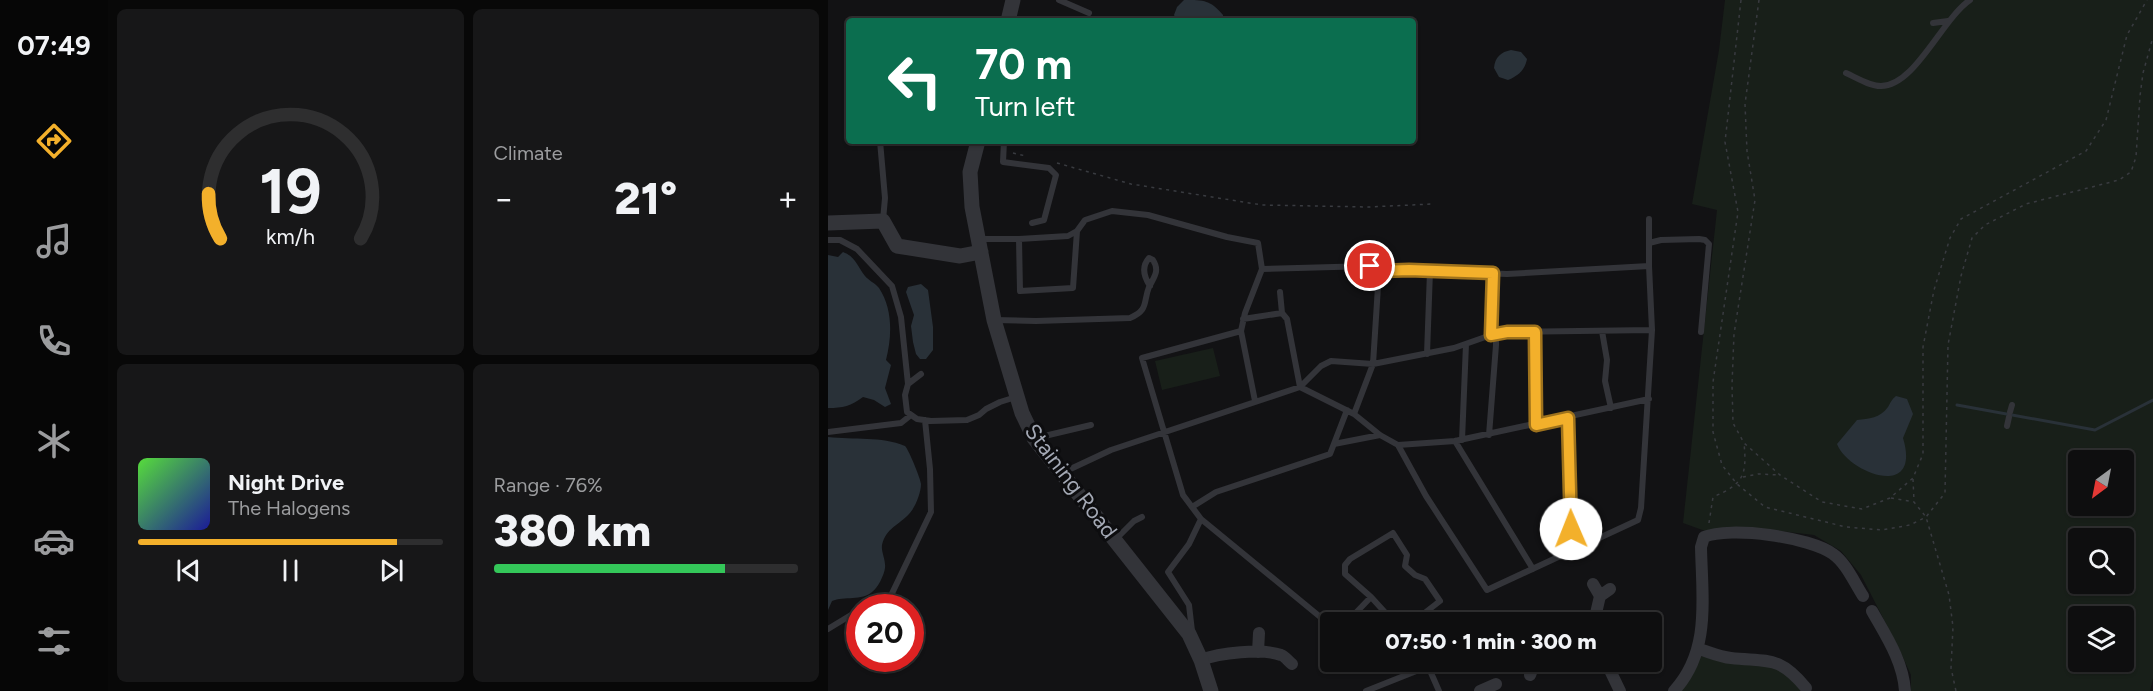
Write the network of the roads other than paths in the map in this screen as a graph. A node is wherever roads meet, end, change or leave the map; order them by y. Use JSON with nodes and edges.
{"nodes":[{"id":1,"x":1013,"y":0,"type":"edge"},
{"id":2,"x":1059,"y":0,"type":"edge"},
{"id":3,"x":1970,"y":0,"type":"edge"},
{"id":4,"x":1089,"y":14,"type":"dead end"},
{"id":5,"x":1009,"y":18,"type":"edge"},
{"id":6,"x":1949,"y":21,"type":"junction"},
{"id":7,"x":1933,"y":23,"type":"dead end"},
{"id":8,"x":1846,"y":73,"type":"dead end"},
{"id":9,"x":880,"y":144,"type":"edge"},
{"id":10,"x":977,"y":144,"type":"edge"},
{"id":11,"x":1004,"y":144,"type":"edge"},
{"id":12,"x":1649,"y":219,"type":"dead end"},
{"id":13,"x":883,"y":221,"type":"junction"},
{"id":14,"x":1032,"y":223,"type":"dead end"},
{"id":15,"x":828,"y":224,"type":"edge"},
{"id":16,"x":1077,"y":231,"type":"junction"},
{"id":17,"x":1019,"y":238,"type":"junction"},
{"id":18,"x":828,"y":240,"type":"edge"},
{"id":19,"x":1649,"y":243,"type":"junction"},
{"id":20,"x":979,"y":246,"type":"junction"},
{"id":21,"x":1649,"y":266,"type":"junction"},
{"id":22,"x":1262,"y":269,"type":"junction"},
{"id":23,"x":1380,"y":271,"type":"junction"},
{"id":24,"x":1431,"y":271,"type":"junction"},
{"id":25,"x":1493,"y":273,"type":"junction"},
{"id":26,"x":1150,"y":286,"type":"dead end"},
{"id":27,"x":1280,"y":292,"type":"dead end"},
{"id":28,"x":1282,"y":313,"type":"junction"},
{"id":29,"x":1243,"y":319,"type":"junction"},
{"id":30,"x":994,"y":320,"type":"junction"},
{"id":31,"x":1652,"y":330,"type":"junction"},
{"id":32,"x":1241,"y":331,"type":"junction"},
{"id":33,"x":1602,"y":331,"type":"junction"},
{"id":34,"x":1535,"y":332,"type":"junction"},
{"id":35,"x":1701,"y":332,"type":"dead end"},
{"id":36,"x":1491,"y":335,"type":"junction"},
{"id":37,"x":1466,"y":344,"type":"junction"},
{"id":38,"x":1427,"y":354,"type":"junction"},
{"id":39,"x":1373,"y":364,"type":"junction"},
{"id":40,"x":921,"y":374,"type":"dead end"},
{"id":41,"x":908,"y":384,"type":"junction"},
{"id":42,"x":1300,"y":387,"type":"junction"},
{"id":43,"x":1016,"y":397,"type":"junction"},
{"id":44,"x":1649,"y":399,"type":"junction"},
{"id":45,"x":1255,"y":402,"type":"junction"},
{"id":46,"x":1611,"y":408,"type":"junction"},
{"id":47,"x":1347,"y":410,"type":"junction"},
{"id":48,"x":2010,"y":411,"type":"dead end"},
{"id":49,"x":1354,"y":414,"type":"junction"},
{"id":50,"x":911,"y":415,"type":"junction"},
{"id":51,"x":1568,"y":418,"type":"junction"},
{"id":52,"x":925,"y":420,"type":"junction"},
{"id":53,"x":1091,"y":425,"type":"dead end"},
{"id":54,"x":1536,"y":425,"type":"junction"},
{"id":55,"x":2007,"y":426,"type":"dead end"},
{"id":56,"x":828,"y":432,"type":"edge"},
{"id":57,"x":1164,"y":432,"type":"junction"},
{"id":58,"x":1380,"y":435,"type":"junction"},
{"id":59,"x":1490,"y":435,"type":"junction"},
{"id":60,"x":1034,"y":438,"type":"junction"},
{"id":61,"x":1458,"y":441,"type":"junction"},
{"id":62,"x":1334,"y":444,"type":"junction"},
{"id":63,"x":1398,"y":445,"type":"junction"},
{"id":64,"x":1063,"y":473,"type":"junction"},
{"id":65,"x":1192,"y":507,"type":"junction"},
{"id":66,"x":1142,"y":517,"type":"dead end"},
{"id":67,"x":1201,"y":519,"type":"junction"},
{"id":68,"x":1114,"y":540,"type":"junction"},
{"id":69,"x":1571,"y":551,"type":"junction"},
{"id":70,"x":1533,"y":569,"type":"junction"},
{"id":71,"x":1593,"y":584,"type":"dead end"},
{"id":72,"x":892,"y":594,"type":"edge"},
{"id":73,"x":1863,"y":596,"type":"dead end"},
{"id":74,"x":1371,"y":597,"type":"junction"},
{"id":75,"x":1872,"y":610,"type":"dead end"},
{"id":76,"x":1357,"y":612,"type":"edge"},
{"id":77,"x":1385,"y":612,"type":"edge"},
{"id":78,"x":1426,"y":612,"type":"edge"},
{"id":79,"x":1598,"y":612,"type":"edge"},
{"id":80,"x":1320,"y":617,"type":"edge"},
{"id":81,"x":846,"y":618,"type":"edge"},
{"id":82,"x":828,"y":628,"type":"edge"},
{"id":83,"x":1258,"y":633,"type":"dead end"},
{"id":84,"x":1193,"y":640,"type":"junction"},
{"id":85,"x":1699,"y":649,"type":"junction"},
{"id":86,"x":1258,"y":652,"type":"junction"},
{"id":87,"x":1201,"y":660,"type":"junction"},
{"id":88,"x":1292,"y":664,"type":"dead end"},
{"id":89,"x":1413,"y":672,"type":"edge"},
{"id":90,"x":1431,"y":672,"type":"edge"},
{"id":91,"x":1531,"y":672,"type":"edge"},
{"id":92,"x":1611,"y":672,"type":"edge"},
{"id":93,"x":1530,"y":675,"type":"dead end"},
{"id":94,"x":1496,"y":684,"type":"dead end"},
{"id":95,"x":1806,"y":688,"type":"dead end"},
{"id":96,"x":1211,"y":691,"type":"edge"},
{"id":97,"x":1366,"y":691,"type":"edge"},
{"id":98,"x":1439,"y":691,"type":"edge"},
{"id":99,"x":1480,"y":691,"type":"edge"},
{"id":100,"x":1620,"y":691,"type":"edge"},
{"id":101,"x":1674,"y":691,"type":"edge"},
{"id":102,"x":1905,"y":691,"type":"edge"}],
"edges":[{"from":1,"to":5,"type":"street"},
{"from":2,"to":4,"type":"lane"},
{"from":3,"to":6,"type":"lane"},
{"from":6,"to":7,"type":"lane"},
{"from":6,"to":8,"type":"lane"},
{"from":9,"to":13,"type":"lane"},
{"from":10,"to":20,"type":"street","name":"Staining Road"},
{"from":11,"to":14,"type":"lane"},
{"from":12,"to":19,"type":"lane"},
{"from":13,"to":15,"type":"street"},
{"from":13,"to":20,"type":"street"},
{"from":16,"to":17,"type":"lane"},
{"from":16,"to":17,"type":"lane"},
{"from":16,"to":22,"type":"lane"},
{"from":17,"to":20,"type":"lane"},
{"from":18,"to":41,"type":"lane"},
{"from":19,"to":21,"type":"lane"},
{"from":19,"to":35,"type":"lane"},
{"from":20,"to":30,"type":"street","name":"Staining Road"},
{"from":21,"to":25,"type":"lane"},
{"from":21,"to":31,"type":"lane"},
{"from":22,"to":23,"type":"lane"},
{"from":22,"to":29,"type":"lane"},
{"from":23,"to":24,"type":"lane"},
{"from":23,"to":39,"type":"lane"},
{"from":24,"to":25,"type":"lane"},
{"from":24,"to":38,"type":"lane"},
{"from":25,"to":36,"type":"lane"},
{"from":26,"to":30,"type":"lane"},
{"from":27,"to":28,"type":"lane"},
{"from":28,"to":29,"type":"lane"},
{"from":28,"to":42,"type":"lane"},
{"from":29,"to":32,"type":"lane"},
{"from":30,"to":43,"type":"street","name":"Staining Road"},
{"from":31,"to":33,"type":"lane"},
{"from":31,"to":44,"type":"lane"},
{"from":32,"to":45,"type":"lane"},
{"from":32,"to":57,"type":"lane"},
{"from":33,"to":34,"type":"lane"},
{"from":33,"to":46,"type":"lane"},
{"from":34,"to":36,"type":"lane"},
{"from":34,"to":54,"type":"lane"},
{"from":36,"to":37,"type":"lane"},
{"from":36,"to":59,"type":"lane"},
{"from":37,"to":38,"type":"lane"},
{"from":37,"to":61,"type":"lane"},
{"from":38,"to":39,"type":"lane"},
{"from":39,"to":42,"type":"lane"},
{"from":39,"to":49,"type":"lane"},
{"from":40,"to":41,"type":"lane"},
{"from":41,"to":50,"type":"lane"},
{"from":42,"to":45,"type":"lane"},
{"from":42,"to":47,"type":"lane"},
{"from":43,"to":52,"type":"lane"},
{"from":43,"to":60,"type":"street","name":"Staining Road"},
{"from":44,"to":46,"type":"lane"},
{"from":44,"to":69,"type":"lane"},
{"from":45,"to":57,"type":"lane"},
{"from":46,"to":51,"type":"lane"},
{"from":47,"to":49,"type":"lane"},
{"from":47,"to":62,"type":"lane"},
{"from":48,"to":55,"type":"lane"},
{"from":49,"to":58,"type":"lane"},
{"from":50,"to":52,"type":"lane"},
{"from":50,"to":56,"type":"lane"},
{"from":51,"to":54,"type":"lane"},
{"from":51,"to":69,"type":"lane"},
{"from":52,"to":72,"type":"lane"},
{"from":53,"to":60,"type":"lane"},
{"from":54,"to":59,"type":"lane"},
{"from":57,"to":64,"type":"lane"},
{"from":57,"to":65,"type":"lane"},
{"from":58,"to":62,"type":"lane"},
{"from":58,"to":63,"type":"lane"},
{"from":59,"to":61,"type":"lane"},
{"from":60,"to":64,"type":"street","name":"Staining Road"},
{"from":61,"to":63,"type":"lane"},
{"from":61,"to":70,"type":"lane"},
{"from":62,"to":65,"type":"lane"},
{"from":63,"to":70,"type":"lane"},
{"from":64,"to":68,"type":"street","name":"Staining Road"},
{"from":65,"to":67,"type":"lane"},
{"from":66,"to":68,"type":"lane"},
{"from":67,"to":80,"type":"lane"},
{"from":67,"to":84,"type":"lane"},
{"from":68,"to":84,"type":"street","name":"Staining Road"},
{"from":69,"to":70,"type":"lane"},
{"from":71,"to":79,"type":"street"},
{"from":73,"to":85,"type":"street"},
{"from":74,"to":76,"type":"lane"},
{"from":74,"to":77,"type":"lane"},
{"from":74,"to":78,"type":"lane"},
{"from":75,"to":102,"type":"street"},
{"from":81,"to":82,"type":"lane"},
{"from":83,"to":86,"type":"street"},
{"from":84,"to":87,"type":"street","name":"Staining Road"},
{"from":85,"to":95,"type":"street"},
{"from":85,"to":101,"type":"street"},
{"from":86,"to":87,"type":"street"},
{"from":86,"to":88,"type":"street"},
{"from":87,"to":96,"type":"street","name":"Staining Road"},
{"from":89,"to":97,"type":"lane"},
{"from":90,"to":98,"type":"lane"},
{"from":91,"to":93,"type":"street"},
{"from":92,"to":100,"type":"street"},
{"from":94,"to":99,"type":"street"}]}
